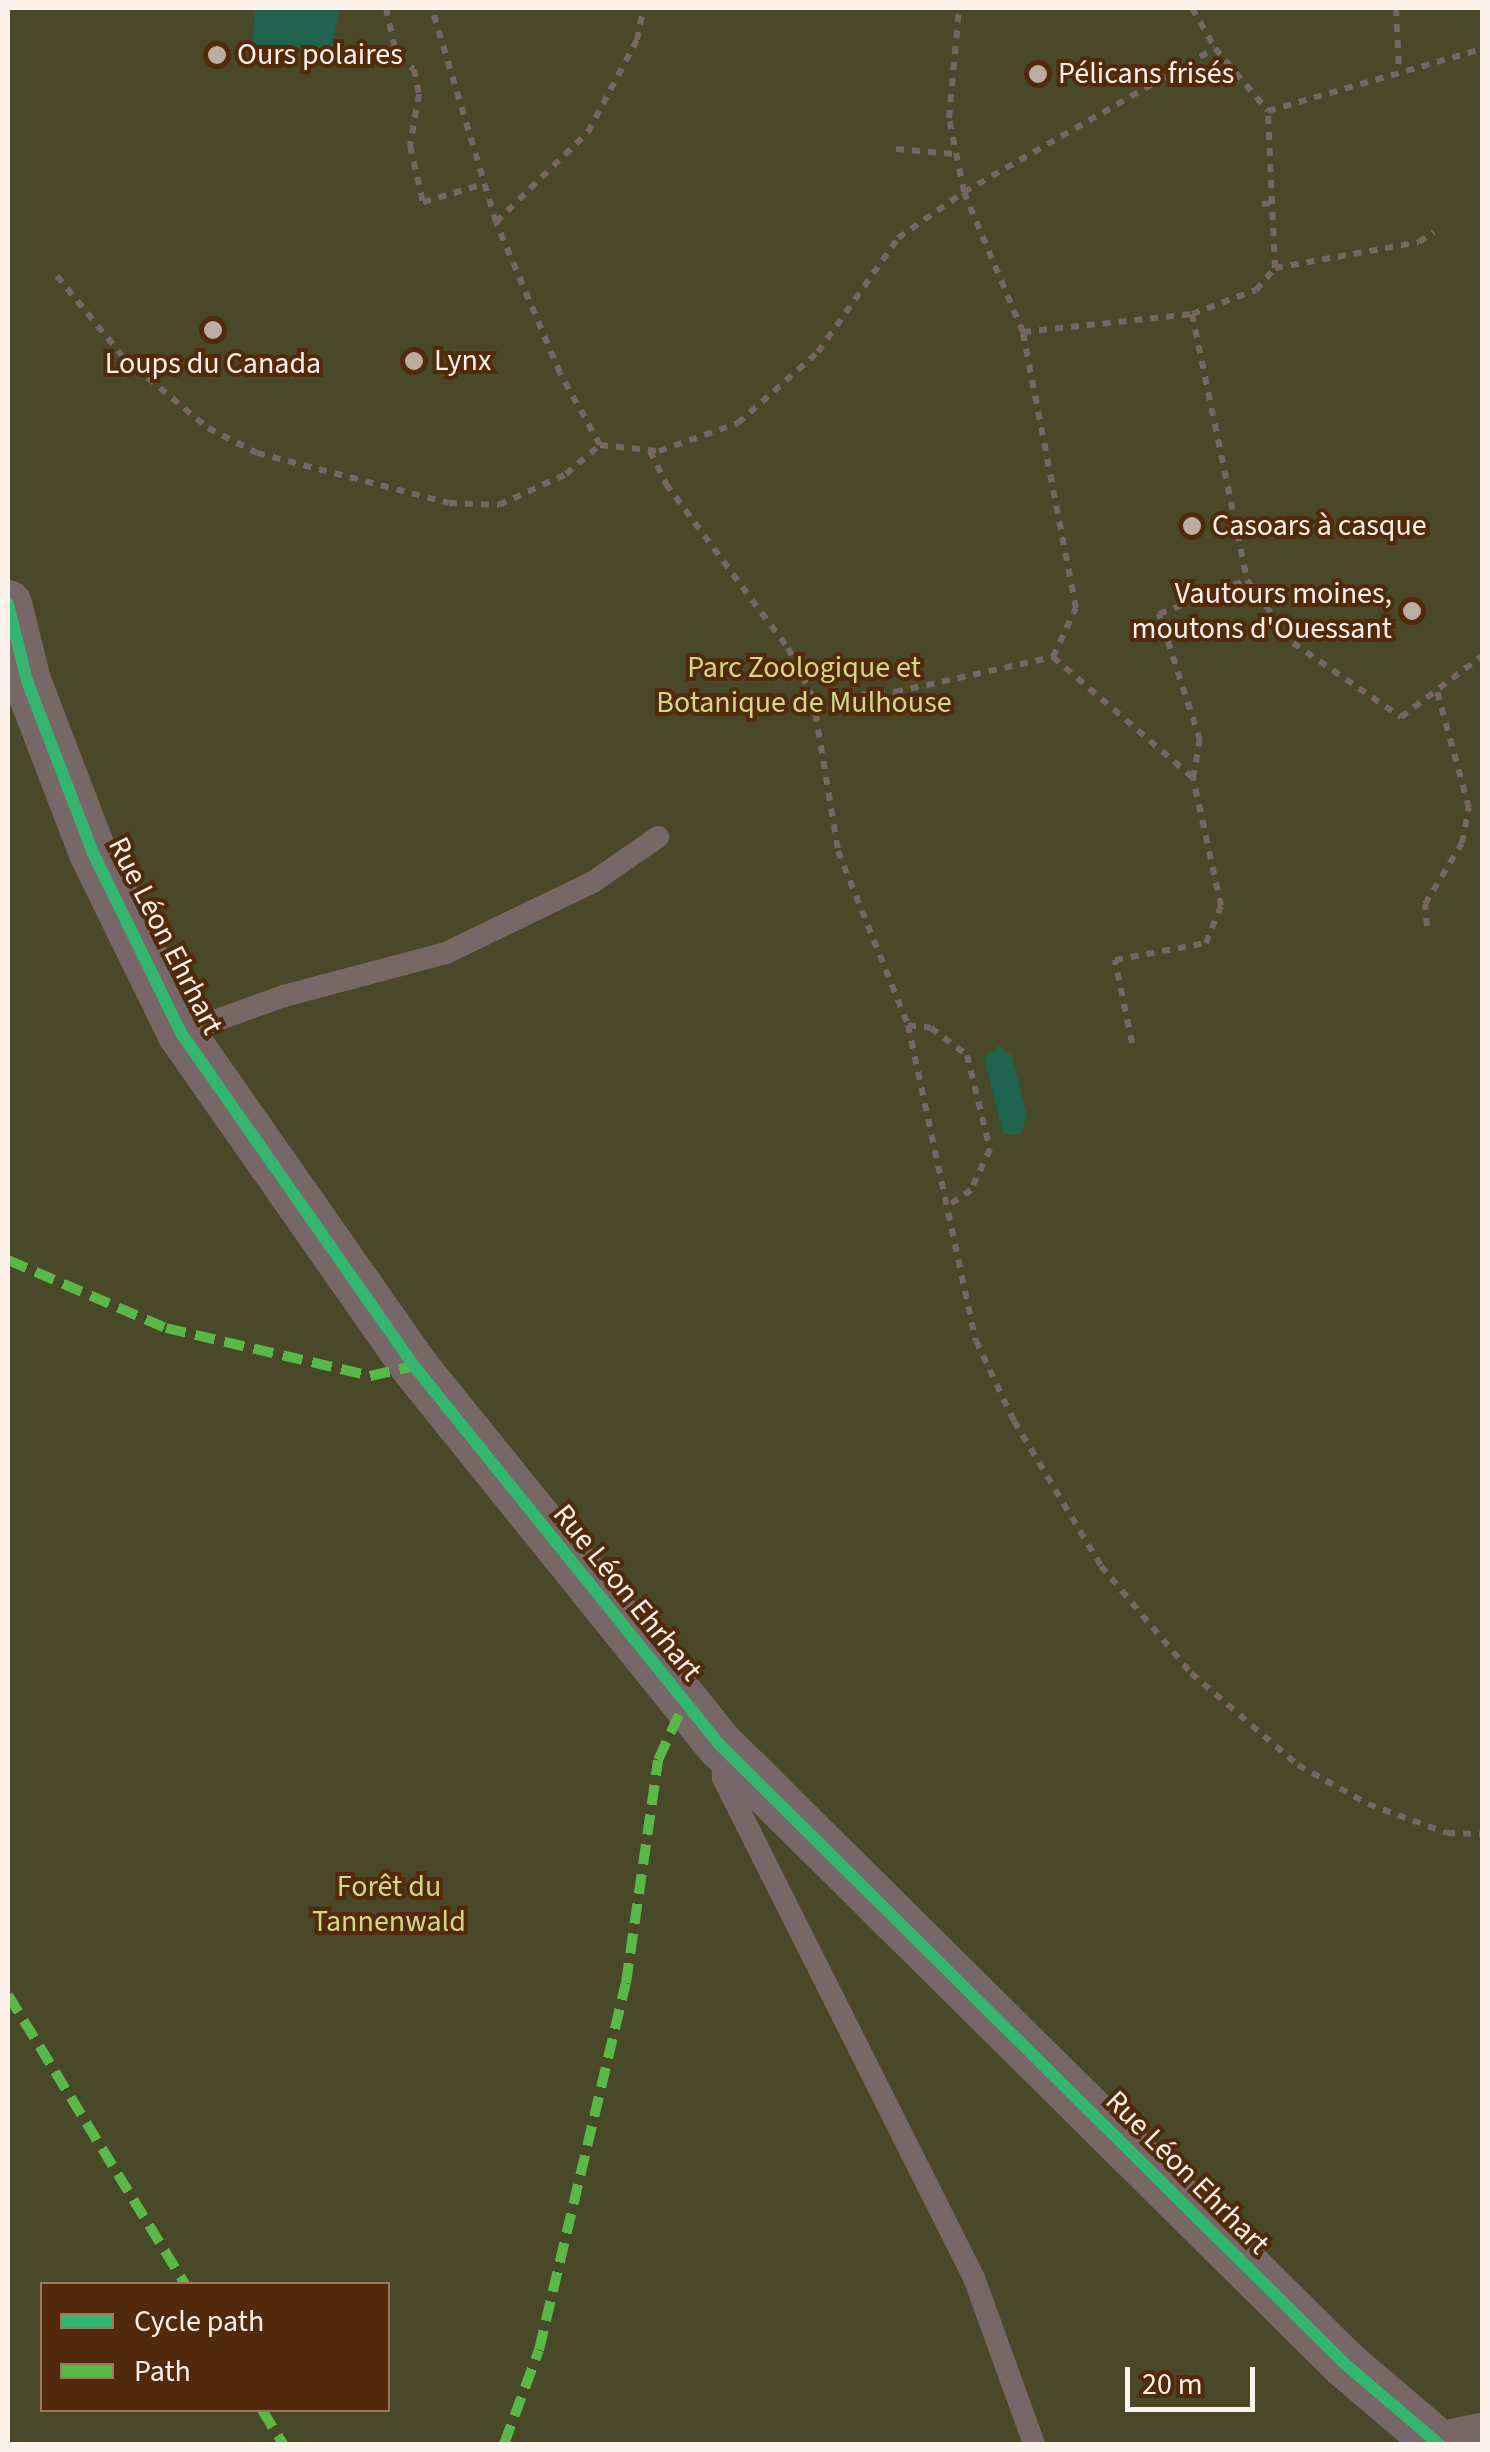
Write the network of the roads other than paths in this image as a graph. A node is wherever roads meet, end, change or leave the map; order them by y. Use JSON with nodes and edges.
{"nodes":[{"id":1,"x":8,"y":604,"type":"edge"},
{"id":2,"x":658,"y":837,"type":"dead end"},
{"id":3,"x":181,"y":1032,"type":"junction"},
{"id":4,"x":721,"y":1746,"type":"junction"},
{"id":5,"x":1482,"y":2437,"type":"edge"},
{"id":6,"x":1034,"y":2444,"type":"edge"},
{"id":7,"x":1439,"y":2444,"type":"edge"},
{"id":8,"x":1448,"y":2444,"type":"edge"}],
"edges":[{"from":1,"to":3,"type":"street","name":"Rue Léon Ehrhart"},
{"from":2,"to":3,"type":"lane"},
{"from":3,"to":4,"type":"street","name":"Rue Léon Ehrhart"},
{"from":4,"to":6,"type":"lane"},
{"from":4,"to":7,"type":"street","name":"Rue Léon Ehrhart"},
{"from":5,"to":8,"type":"street"}]}
